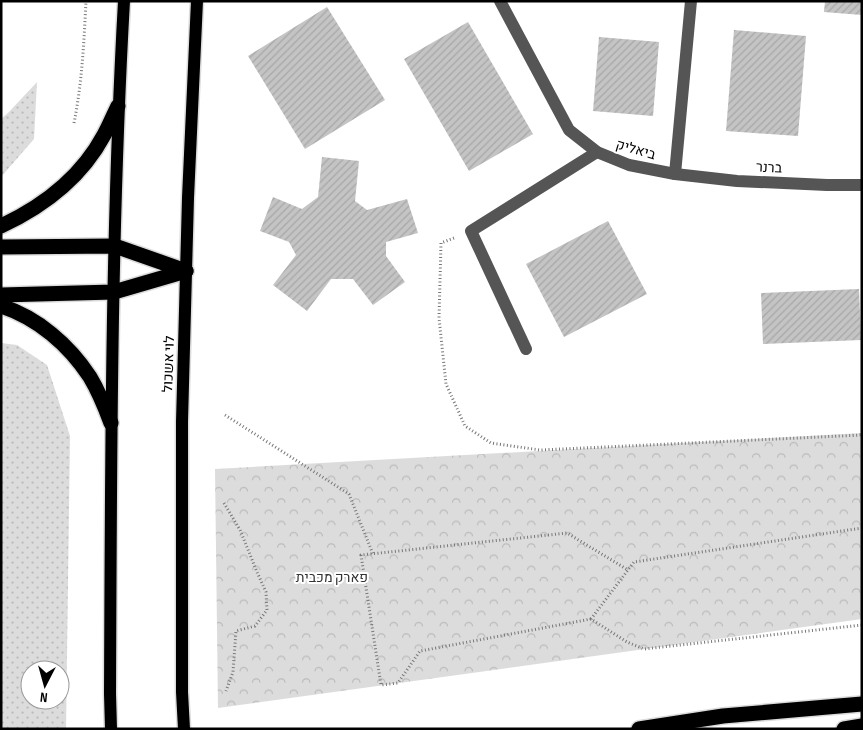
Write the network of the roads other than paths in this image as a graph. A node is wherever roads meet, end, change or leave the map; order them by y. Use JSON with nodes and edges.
{"nodes":[{"id":1,"x":124,"y":1,"type":"edge"},
{"id":2,"x":197,"y":1,"type":"edge"},
{"id":3,"x":500,"y":1,"type":"edge"},
{"id":4,"x":691,"y":1,"type":"edge"},
{"id":5,"x":118,"y":106,"type":"junction"},
{"id":6,"x":597,"y":152,"type":"junction"},
{"id":7,"x":675,"y":174,"type":"junction"},
{"id":8,"x":862,"y":185,"type":"edge"},
{"id":9,"x":1,"y":226,"type":"edge"},
{"id":10,"x":1,"y":246,"type":"edge"},
{"id":11,"x":115,"y":246,"type":"junction"},
{"id":12,"x":186,"y":271,"type":"junction"},
{"id":13,"x":114,"y":292,"type":"junction"},
{"id":14,"x":1,"y":295,"type":"edge"},
{"id":15,"x":1,"y":306,"type":"edge"},
{"id":16,"x":526,"y":349,"type":"dead end"},
{"id":17,"x":111,"y":423,"type":"junction"},
{"id":18,"x":862,"y":704,"type":"edge"},
{"id":19,"x":862,"y":726,"type":"edge"},
{"id":20,"x":111,"y":729,"type":"edge"},
{"id":21,"x":184,"y":729,"type":"edge"},
{"id":22,"x":639,"y":729,"type":"edge"},
{"id":23,"x":844,"y":729,"type":"edge"}],
"edges":[{"from":1,"to":5,"type":"main road"},
{"from":2,"to":12,"type":"main road","name":"לוי אשכול"},
{"from":3,"to":6,"type":"street","name":"ביאליק"},
{"from":4,"to":7,"type":"street","name":"ביאליק"},
{"from":5,"to":9,"type":"highway"},
{"from":5,"to":11,"type":"main road"},
{"from":6,"to":7,"type":"street","name":"ביאליק"},
{"from":6,"to":16,"type":"street"},
{"from":7,"to":8,"type":"street","name":"ברנר"},
{"from":10,"to":11,"type":"highway"},
{"from":11,"to":12,"type":"highway"},
{"from":11,"to":13,"type":"main road"},
{"from":12,"to":13,"type":"highway"},
{"from":12,"to":21,"type":"main road","name":"לוי אשכול"},
{"from":13,"to":14,"type":"highway"},
{"from":13,"to":17,"type":"main road"},
{"from":15,"to":17,"type":"highway"},
{"from":17,"to":20,"type":"main road"},
{"from":18,"to":22,"type":"highway"},
{"from":19,"to":23,"type":"highway"}]}
